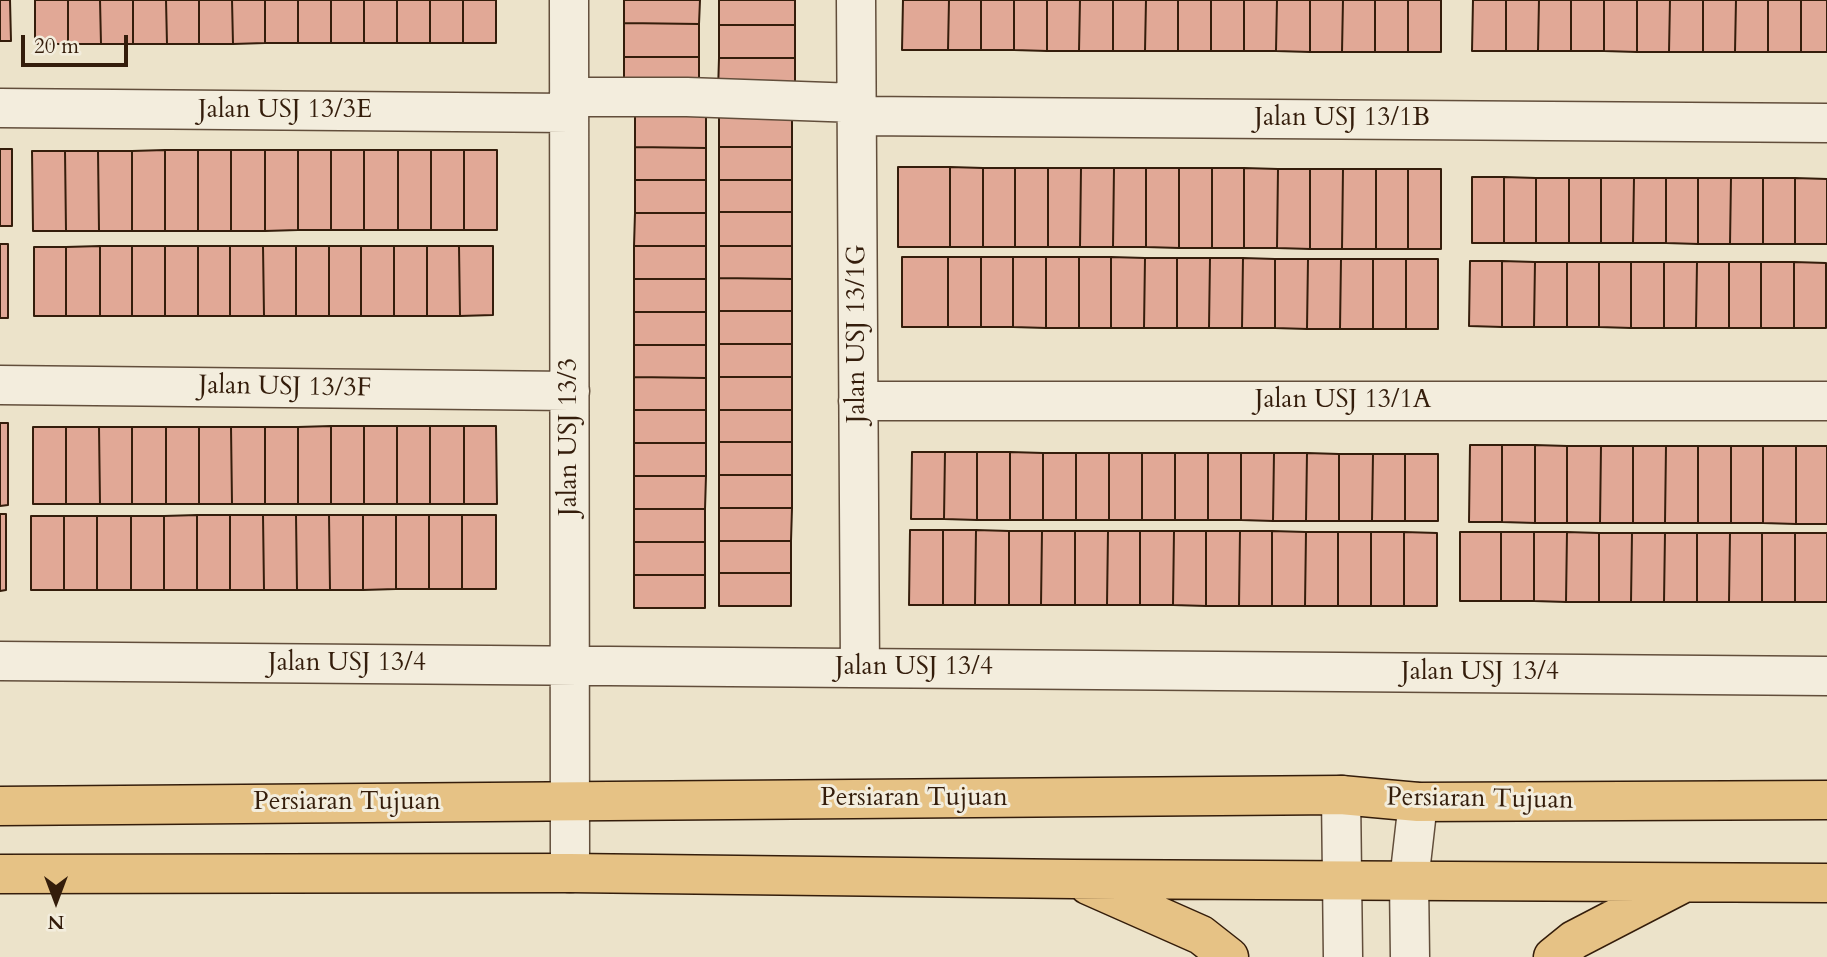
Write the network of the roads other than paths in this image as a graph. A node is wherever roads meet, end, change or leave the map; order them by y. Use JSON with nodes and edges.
{"nodes":[{"id":1,"x":569,"y":0,"type":"edge"},
{"id":2,"x":856,"y":0,"type":"edge"},
{"id":3,"x":569,"y":105,"type":"junction"},
{"id":4,"x":0,"y":108,"type":"edge"},
{"id":5,"x":857,"y":109,"type":"junction"},
{"id":6,"x":1827,"y":123,"type":"edge"},
{"id":7,"x":0,"y":385,"type":"edge"},
{"id":8,"x":570,"y":391,"type":"junction"},
{"id":9,"x":858,"y":401,"type":"junction"},
{"id":10,"x":1827,"y":401,"type":"edge"},
{"id":11,"x":0,"y":661,"type":"edge"},
{"id":12,"x":570,"y":666,"type":"junction"},
{"id":13,"x":860,"y":668,"type":"junction"},
{"id":14,"x":1827,"y":676,"type":"edge"},
{"id":15,"x":1341,"y":795,"type":"junction"},
{"id":16,"x":1827,"y":800,"type":"edge"},
{"id":17,"x":570,"y":801,"type":"junction"},
{"id":18,"x":1418,"y":802,"type":"junction"},
{"id":19,"x":0,"y":806,"type":"edge"},
{"id":20,"x":570,"y":873,"type":"junction"},
{"id":21,"x":0,"y":874,"type":"edge"},
{"id":22,"x":1074,"y":879,"type":"junction"},
{"id":23,"x":1341,"y":880,"type":"junction"},
{"id":24,"x":1409,"y":881,"type":"junction"},
{"id":25,"x":1685,"y":883,"type":"junction"},
{"id":26,"x":1827,"y":883,"type":"edge"},
{"id":27,"x":1229,"y":957,"type":"edge"},
{"id":28,"x":1343,"y":957,"type":"edge"},
{"id":29,"x":1410,"y":957,"type":"edge"},
{"id":30,"x":1553,"y":957,"type":"edge"}],
"edges":[{"from":1,"to":3,"type":"street","name":"Jalan USJ 13/3"},
{"from":2,"to":5,"type":"street","name":"Jalan USJ 13/1G"},
{"from":3,"to":4,"type":"street","name":"Jalan USJ 13/3E"},
{"from":3,"to":5,"type":"street","name":"Jalan USJ 13/3E"},
{"from":3,"to":8,"type":"street","name":"Jalan USJ 13/3"},
{"from":5,"to":6,"type":"street","name":"Jalan USJ 13/1B"},
{"from":5,"to":9,"type":"street","name":"Jalan USJ 13/1G"},
{"from":7,"to":8,"type":"street","name":"Jalan USJ 13/3F"},
{"from":8,"to":12,"type":"street","name":"Jalan USJ 13/3"},
{"from":9,"to":10,"type":"street","name":"Jalan USJ 13/1A"},
{"from":9,"to":13,"type":"street","name":"Jalan USJ 13/1G"},
{"from":11,"to":12,"type":"street","name":"Jalan USJ 13/4"},
{"from":12,"to":13,"type":"street","name":"Jalan USJ 13/4"},
{"from":12,"to":17,"type":"street","name":"Jalan USJ 13/3"},
{"from":13,"to":14,"type":"street","name":"Jalan USJ 13/4"},
{"from":15,"to":17,"type":"main road","name":"Persiaran Tujuan"},
{"from":15,"to":18,"type":"main road","name":"Persiaran Tujuan"},
{"from":15,"to":23,"type":"street"},
{"from":16,"to":18,"type":"main road","name":"Persiaran Tujuan"},
{"from":17,"to":19,"type":"main road","name":"Persiaran Tujuan"},
{"from":17,"to":20,"type":"street","name":"Jalan USJ 13/3"},
{"from":18,"to":24,"type":"street"},
{"from":20,"to":21,"type":"main road"},
{"from":20,"to":22,"type":"main road"},
{"from":22,"to":23,"type":"main road"},
{"from":22,"to":27,"type":"main road"},
{"from":23,"to":24,"type":"main road"},
{"from":23,"to":28,"type":"street"},
{"from":24,"to":25,"type":"main road"},
{"from":24,"to":29,"type":"street"},
{"from":25,"to":26,"type":"main road"},
{"from":25,"to":30,"type":"main road"}]}
